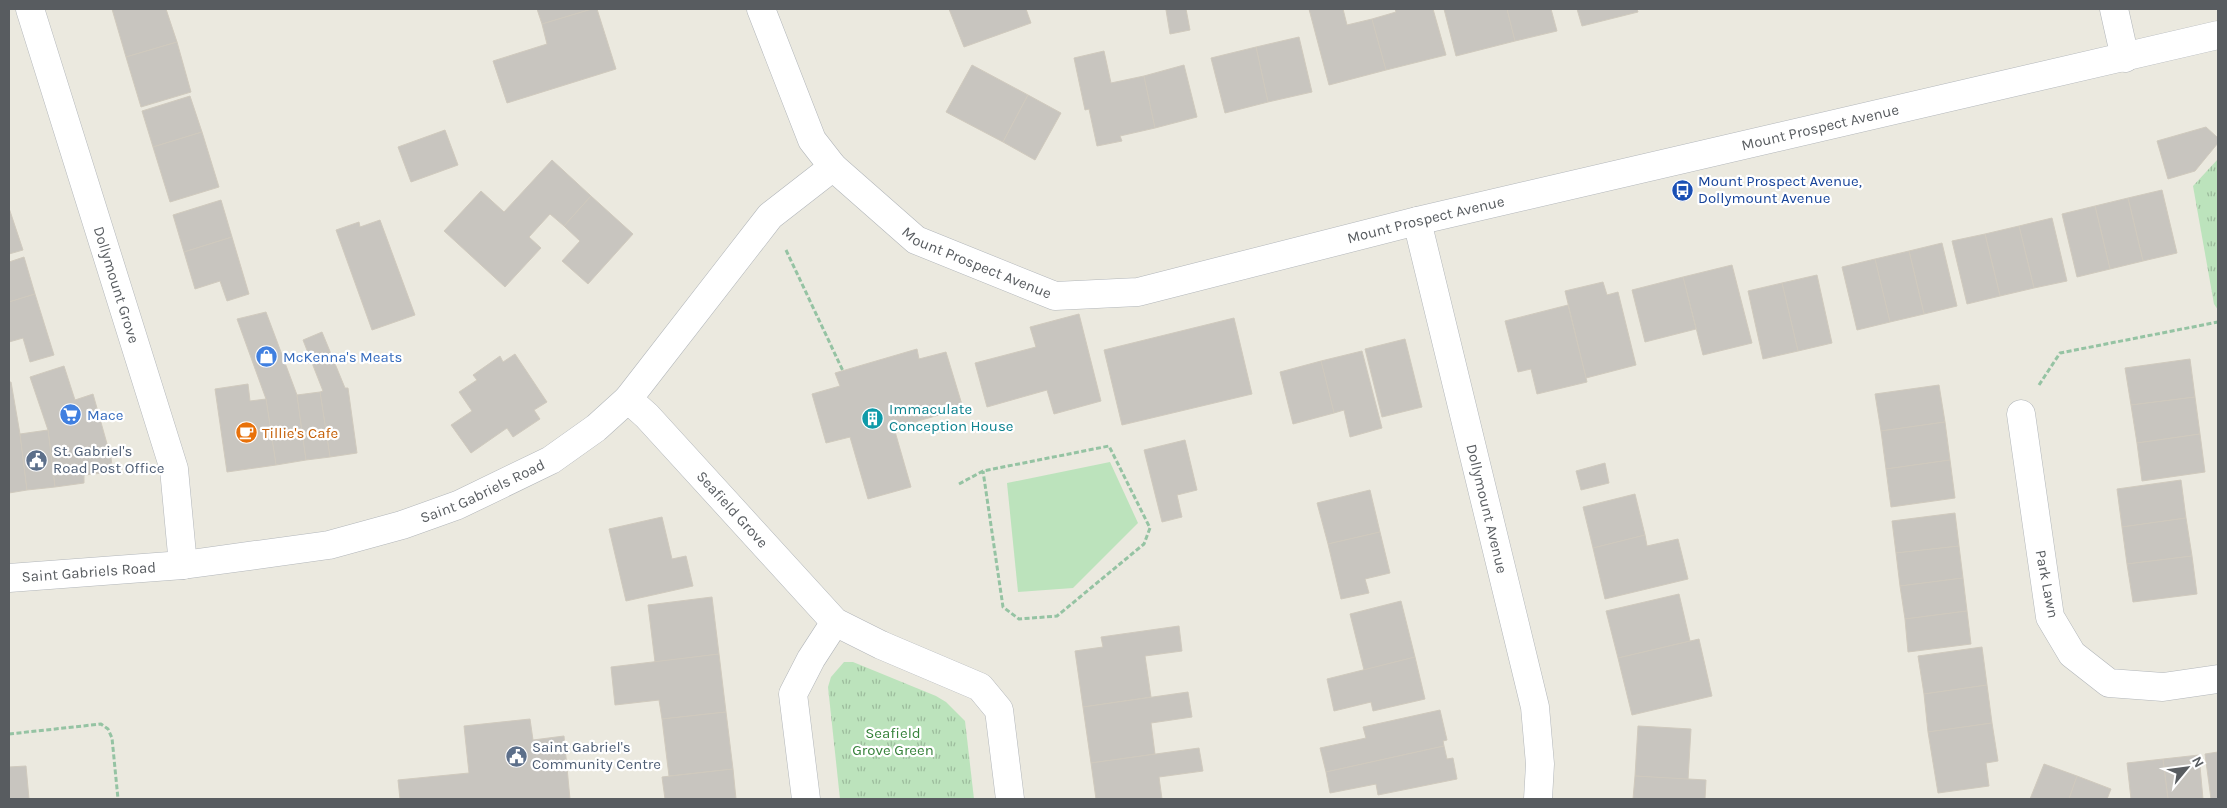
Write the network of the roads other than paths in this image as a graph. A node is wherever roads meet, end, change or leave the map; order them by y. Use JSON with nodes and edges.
{"nodes":[{"id":1,"x":30,"y":9,"type":"edge"},
{"id":2,"x":761,"y":9,"type":"edge"},
{"id":3,"x":2114,"y":9,"type":"edge"},
{"id":4,"x":2218,"y":36,"type":"edge"},
{"id":5,"x":2124,"y":58,"type":"junction"},
{"id":6,"x":833,"y":167,"type":"junction"},
{"id":7,"x":1417,"y":221,"type":"junction"},
{"id":8,"x":628,"y":399,"type":"junction"},
{"id":9,"x":2021,"y":414,"type":"road end"},
{"id":10,"x":183,"y":565,"type":"junction"},
{"id":11,"x":9,"y":578,"type":"edge"},
{"id":12,"x":835,"y":622,"type":"junction"},
{"id":13,"x":2218,"y":679,"type":"edge"},
{"id":14,"x":806,"y":799,"type":"edge"},
{"id":15,"x":1010,"y":799,"type":"edge"},
{"id":16,"x":1538,"y":799,"type":"edge"}],
"edges":[{"from":1,"to":10,"type":"street","name":"Dollymount Grove"},
{"from":2,"to":6,"type":"street","name":"Mount Prospect Avenue"},
{"from":3,"to":5,"type":"street"},
{"from":4,"to":5,"type":"street","name":"Mount Prospect Avenue"},
{"from":5,"to":7,"type":"street","name":"Mount Prospect Avenue"},
{"from":6,"to":7,"type":"street","name":"Mount Prospect Avenue"},
{"from":6,"to":8,"type":"street","name":"Saint Gabriels Road"},
{"from":7,"to":16,"type":"street","name":"Dollymount Avenue"},
{"from":8,"to":10,"type":"street","name":"Saint Gabriels Road"},
{"from":8,"to":12,"type":"street","name":"Seafield Grove"},
{"from":9,"to":13,"type":"street","name":"Park Lawn"},
{"from":10,"to":11,"type":"street","name":"Saint Gabriels Road"},
{"from":12,"to":14,"type":"street"},
{"from":12,"to":15,"type":"street","name":"Seafield Grove"}]}
